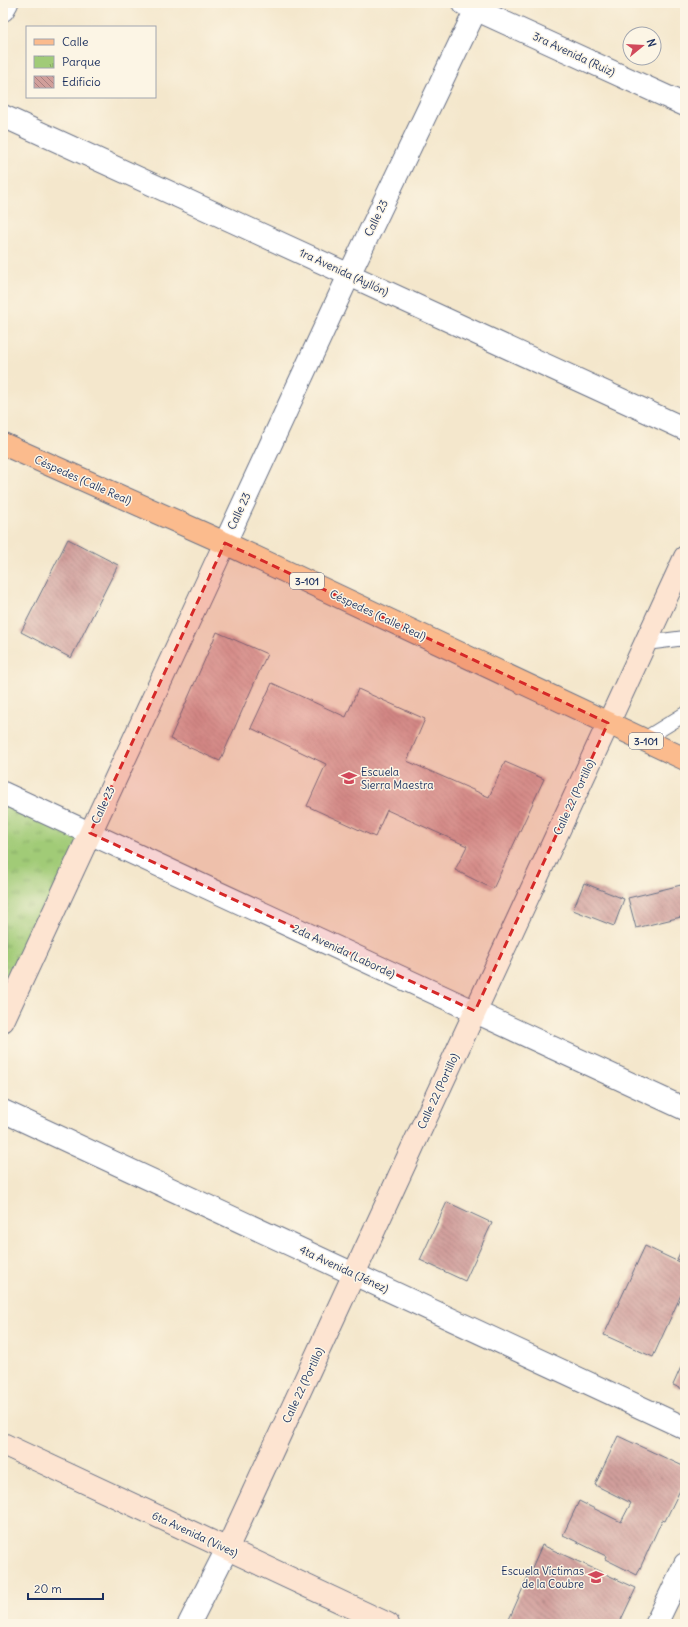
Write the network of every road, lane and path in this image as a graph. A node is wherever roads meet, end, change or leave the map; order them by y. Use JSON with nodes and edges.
{"nodes":[{"id":1,"x":7,"y":3,"type":"edge"},
{"id":2,"x":473,"y":5,"type":"edge"},
{"id":3,"x":3,"y":10,"type":"edge"},
{"id":4,"x":685,"y":105,"type":"edge"},
{"id":5,"x":3,"y":116,"type":"edge"},
{"id":6,"x":349,"y":275,"type":"junction"},
{"id":7,"x":685,"y":429,"type":"edge"},
{"id":8,"x":3,"y":444,"type":"edge"},
{"id":9,"x":225,"y":543,"type":"junction"},
{"id":10,"x":685,"y":557,"type":"edge"},
{"id":11,"x":685,"y":638,"type":"edge"},
{"id":12,"x":646,"y":643,"type":"junction"},
{"id":13,"x":685,"y":714,"type":"edge"},
{"id":14,"x":608,"y":723,"type":"junction"},
{"id":15,"x":644,"y":740,"type":"junction"},
{"id":16,"x":685,"y":759,"type":"edge"},
{"id":17,"x":3,"y":793,"type":"edge"},
{"id":18,"x":90,"y":833,"type":"junction"},
{"id":19,"x":475,"y":1011,"type":"junction"},
{"id":20,"x":3,"y":1021,"type":"edge"},
{"id":21,"x":685,"y":1109,"type":"edge"},
{"id":22,"x":3,"y":1111,"type":"edge"},
{"id":23,"x":354,"y":1274,"type":"junction"},
{"id":24,"x":685,"y":1428,"type":"edge"},
{"id":25,"x":3,"y":1444,"type":"edge"},
{"id":26,"x":227,"y":1549,"type":"junction"},
{"id":27,"x":685,"y":1564,"type":"edge"},
{"id":28,"x":189,"y":1624,"type":"edge"},
{"id":29,"x":388,"y":1624,"type":"edge"},
{"id":30,"x":656,"y":1624,"type":"edge"}],
"edges":[{"from":1,"to":3,"type":"street"},
{"from":2,"to":4,"type":"street","name":"3ra Avenida (Ruiz)"},
{"from":2,"to":6,"type":"street","name":"Calle 23"},
{"from":5,"to":6,"type":"street","name":"1ra Avenida (Ayllón)"},
{"from":6,"to":7,"type":"street","name":"1ra Avenida (Ayllón)"},
{"from":6,"to":9,"type":"street","name":"Calle 23"},
{"from":8,"to":9,"type":"main road","name":"Céspedes (Calle Real)","number":"3-101"},
{"from":9,"to":14,"type":"main road","name":"Céspedes (Calle Real)","number":"3-101"},
{"from":9,"to":18,"type":"main road","name":"Calle 23"},
{"from":10,"to":12,"type":"main road","name":"Calle 22 (Portillo)"},
{"from":11,"to":12,"type":"lane"},
{"from":12,"to":14,"type":"main road","name":"Calle 22 (Portillo)"},
{"from":13,"to":15,"type":"lane"},
{"from":14,"to":15,"type":"main road","name":"Céspedes (Calle Real)","number":"3-101"},
{"from":14,"to":19,"type":"main road","name":"Calle 22 (Portillo)"},
{"from":15,"to":16,"type":"main road","name":"Céspedes (Calle Real)","number":"3-101"},
{"from":17,"to":18,"type":"street","name":"2da Avenida (Laborde)"},
{"from":18,"to":19,"type":"street","name":"2da Avenida (Laborde)"},
{"from":18,"to":20,"type":"main road","name":"Calle 23"},
{"from":19,"to":21,"type":"street","name":"2da Avenida (Laborde)"},
{"from":19,"to":23,"type":"main road","name":"Calle 22 (Portillo)"},
{"from":22,"to":23,"type":"street","name":"4ta Avenida (Jénez)"},
{"from":23,"to":24,"type":"street","name":"4ta Avenida (Jénez)"},
{"from":23,"to":26,"type":"main road","name":"Calle 22 (Portillo)"},
{"from":25,"to":26,"type":"main road","name":"6ta Avenida (Vives)"},
{"from":26,"to":28,"type":"street","name":"Calle 22 (Portillo)"},
{"from":26,"to":29,"type":"main road","name":"6ta Avenida (Vives)"},
{"from":27,"to":30,"type":"street"}]}
